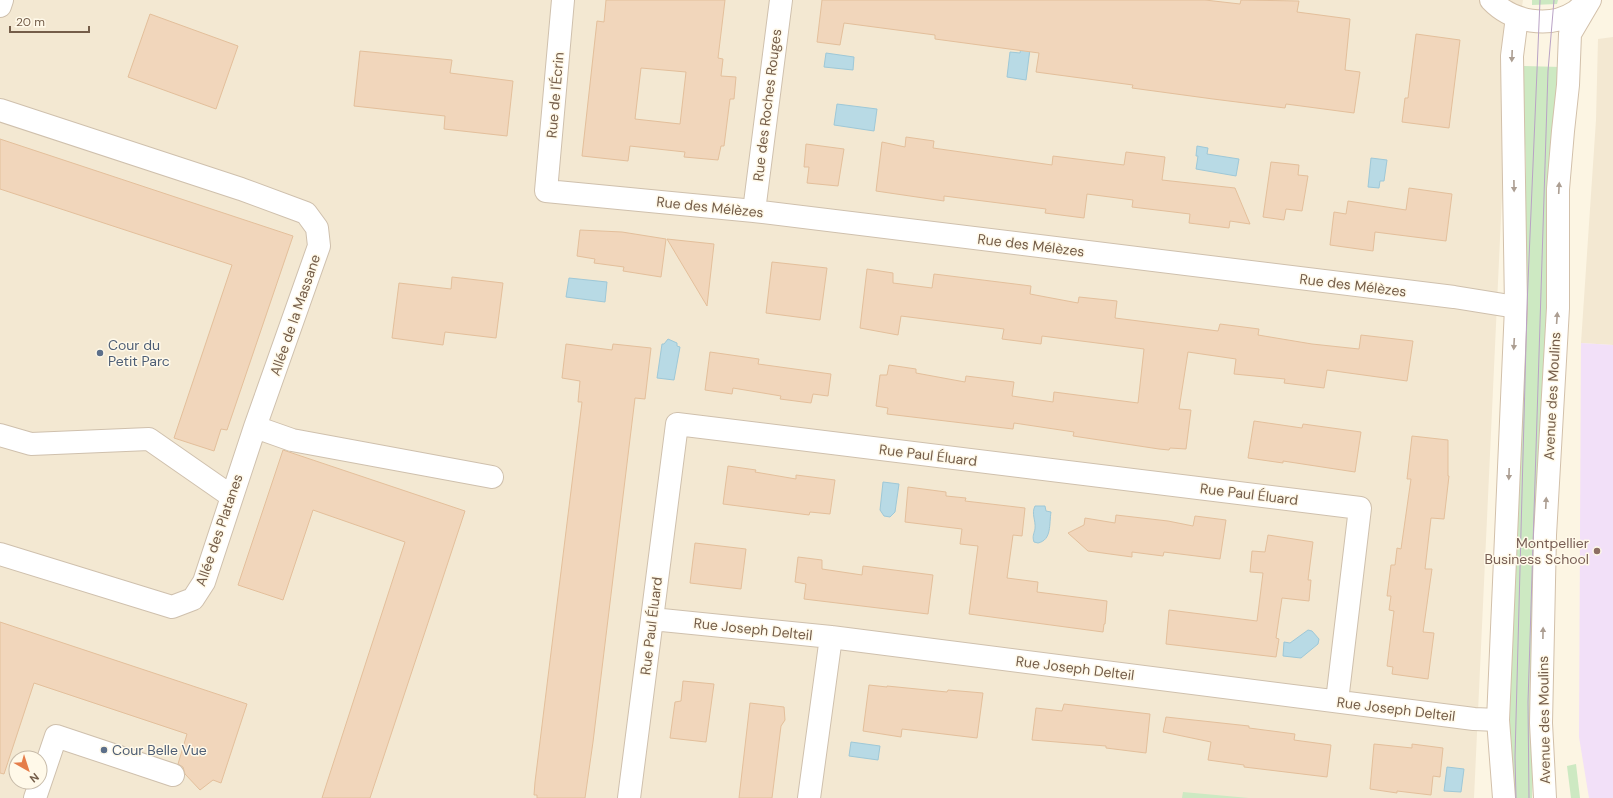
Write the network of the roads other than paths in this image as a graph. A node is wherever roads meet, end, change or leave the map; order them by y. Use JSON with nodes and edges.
{"nodes":[{"id":1,"x":2,"y":0,"type":"edge"},
{"id":2,"x":563,"y":0,"type":"edge"},
{"id":3,"x":781,"y":0,"type":"edge"},
{"id":4,"x":1491,"y":0,"type":"edge"},
{"id":5,"x":1590,"y":0,"type":"edge"},
{"id":6,"x":0,"y":6,"type":"edge"},
{"id":7,"x":1517,"y":17,"type":"junction"},
{"id":8,"x":0,"y":110,"type":"edge"},
{"id":9,"x":546,"y":191,"type":"joint"},
{"id":10,"x":754,"y":211,"type":"junction"},
{"id":11,"x":1516,"y":307,"type":"junction"},
{"id":12,"x":255,"y":427,"type":"junction"},
{"id":13,"x":0,"y":435,"type":"edge"},
{"id":14,"x":492,"y":477,"type":"dead end"},
{"id":15,"x":231,"y":496,"type":"junction"},
{"id":16,"x":0,"y":554,"type":"edge"},
{"id":17,"x":652,"y":619,"type":"junction"},
{"id":18,"x":831,"y":637,"type":"junction"},
{"id":19,"x":1337,"y":701,"type":"junction"},
{"id":20,"x":1498,"y":720,"type":"junction"},
{"id":21,"x":173,"y":775,"type":"dead end"},
{"id":22,"x":35,"y":798,"type":"edge"},
{"id":23,"x":629,"y":798,"type":"edge"},
{"id":24,"x":809,"y":798,"type":"edge"},
{"id":25,"x":1504,"y":798,"type":"edge"},
{"id":26,"x":1545,"y":798,"type":"edge"}],
"edges":[{"from":1,"to":6,"type":"street"},
{"from":2,"to":9,"type":"street","name":"Rue de l'Écrin"},
{"from":3,"to":10,"type":"street","name":"Rue des Roches Rouges"},
{"from":4,"to":7,"type":"street"},
{"from":5,"to":7,"type":"street"},
{"from":26,"to":5,"type":"street","name":"Avenue des Moulins","one_way":true},
{"from":7,"to":11,"type":"street","one_way":true},
{"from":8,"to":12,"type":"street","name":"Allée de la Massane"},
{"from":9,"to":10,"type":"street","name":"Rue des Mélèzes"},
{"from":10,"to":11,"type":"street","name":"Rue des Mélèzes"},
{"from":11,"to":20,"type":"street","one_way":true},
{"from":12,"to":14,"type":"street"},
{"from":12,"to":15,"type":"street","name":"Allée des Platanes"},
{"from":13,"to":15,"type":"street"},
{"from":15,"to":16,"type":"street","name":"Allée des Platanes"},
{"from":17,"to":18,"type":"street","name":"Rue Joseph Delteil"},
{"from":17,"to":19,"type":"street","name":"Rue Paul Éluard"},
{"from":17,"to":23,"type":"street","name":"Rue Paul Éluard"},
{"from":18,"to":19,"type":"street","name":"Rue Joseph Delteil"},
{"from":18,"to":24,"type":"street"},
{"from":19,"to":20,"type":"street","name":"Rue Joseph Delteil"},
{"from":20,"to":25,"type":"street"},
{"from":21,"to":22,"type":"street"}]}
